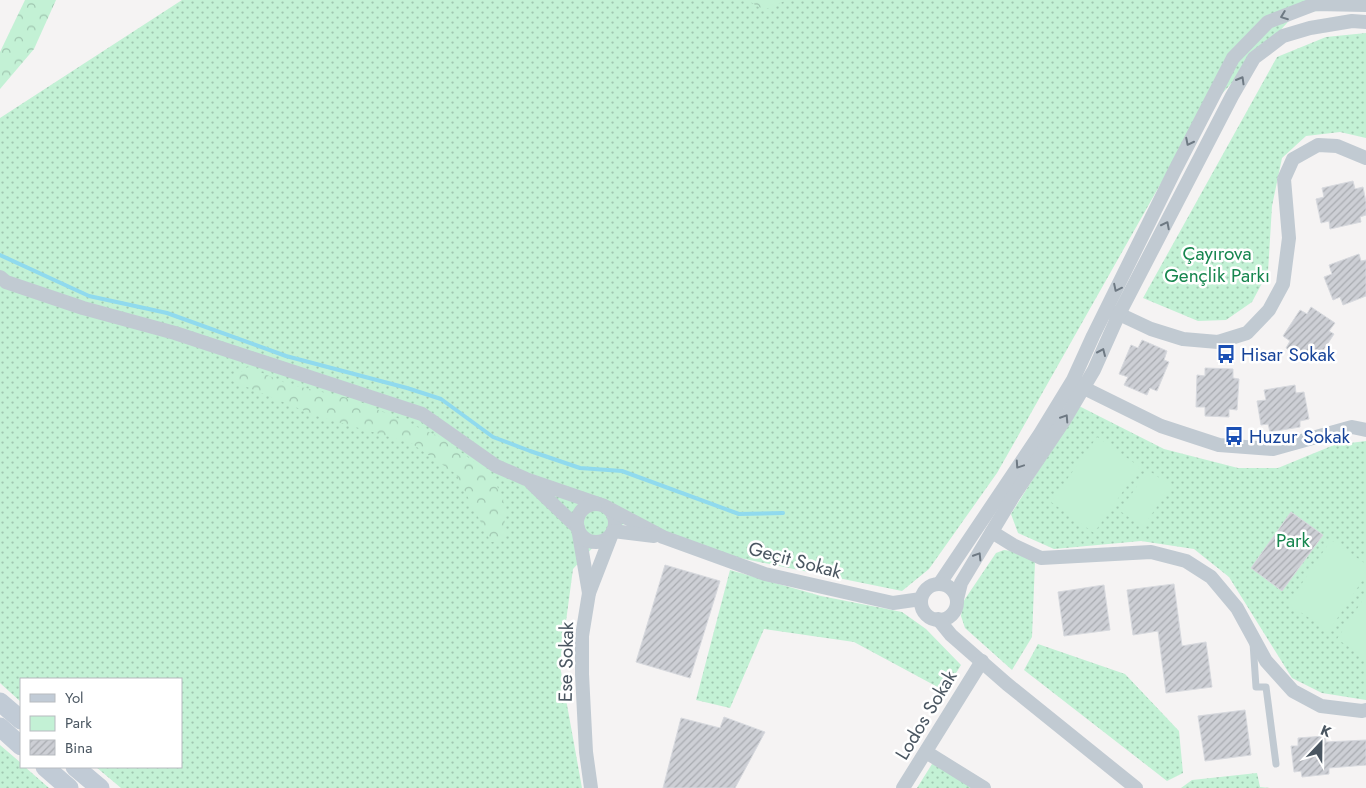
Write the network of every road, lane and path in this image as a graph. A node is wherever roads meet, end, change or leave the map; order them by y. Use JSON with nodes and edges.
{"nodes":[{"id":1,"x":1366,"y":5,"type":"edge"},
{"id":2,"x":1366,"y":22,"type":"edge"},
{"id":3,"x":1366,"y":158,"type":"edge"},
{"id":4,"x":0,"y":276,"type":"edge"},
{"id":5,"x":1112,"y":313,"type":"junction"},
{"id":6,"x":1078,"y":384,"type":"junction"},
{"id":7,"x":1366,"y":430,"type":"edge"},
{"id":8,"x":526,"y":479,"type":"junction"},
{"id":9,"x":604,"y":506,"type":"junction"},
{"id":10,"x":578,"y":528,"type":"junction"},
{"id":11,"x":613,"y":531,"type":"junction"},
{"id":12,"x":992,"y":532,"type":"junction"},
{"id":13,"x":662,"y":537,"type":"junction"},
{"id":14,"x":940,"y":583,"type":"junction"},
{"id":15,"x":589,"y":593,"type":"junction"},
{"id":16,"x":921,"y":599,"type":"junction"},
{"id":17,"x":957,"y":599,"type":"junction"},
{"id":18,"x":938,"y":619,"type":"junction"},
{"id":19,"x":1252,"y":636,"type":"junction"},
{"id":20,"x":982,"y":660,"type":"junction"},
{"id":21,"x":0,"y":702,"type":"edge"},
{"id":22,"x":1366,"y":710,"type":"edge"},
{"id":23,"x":20,"y":719,"type":"edge"},
{"id":24,"x":0,"y":726,"type":"edge"},
{"id":25,"x":20,"y":745,"type":"edge"},
{"id":26,"x":926,"y":752,"type":"junction"},
{"id":27,"x":1276,"y":764,"type":"dead end"},
{"id":28,"x":46,"y":768,"type":"edge"},
{"id":29,"x":76,"y":768,"type":"edge"},
{"id":30,"x":69,"y":788,"type":"edge"},
{"id":31,"x":100,"y":788,"type":"edge"},
{"id":32,"x":591,"y":788,"type":"edge"},
{"id":33,"x":903,"y":788,"type":"edge"},
{"id":34,"x":984,"y":788,"type":"edge"},
{"id":35,"x":1136,"y":788,"type":"edge"}],
"edges":[{"from":1,"to":5,"type":"street","one_way":true},
{"from":5,"to":2,"type":"street","one_way":true},
{"from":3,"to":5,"type":"street"},
{"from":4,"to":8,"type":"street"},
{"from":5,"to":6,"type":"street"},
{"from":6,"to":7,"type":"street"},
{"from":12,"to":6,"type":"street","one_way":true},
{"from":6,"to":14,"type":"street","one_way":true},
{"from":8,"to":9,"type":"street"},
{"from":8,"to":10,"type":"street"},
{"from":9,"to":10,"type":"street"},
{"from":9,"to":11,"type":"street"},
{"from":9,"to":13,"type":"street"},
{"from":10,"to":11,"type":"street"},
{"from":10,"to":15,"type":"street"},
{"from":11,"to":13,"type":"street"},
{"from":11,"to":15,"type":"street","name":"Ese Sokak"},
{"from":17,"to":12,"type":"street","one_way":true},
{"from":12,"to":19,"type":"street"},
{"from":13,"to":16,"type":"street","name":"Geçit Sokak"},
{"from":14,"to":16,"type":"street"},
{"from":14,"to":17,"type":"street"},
{"from":15,"to":32,"type":"street","name":"Ese Sokak"},
{"from":16,"to":18,"type":"street"},
{"from":17,"to":18,"type":"street"},
{"from":18,"to":20,"type":"street"},
{"from":19,"to":22,"type":"street"},
{"from":19,"to":27,"type":"lane"},
{"from":20,"to":26,"type":"street","name":"Lodos Sokak"},
{"from":20,"to":35,"type":"street"},
{"from":21,"to":23,"type":"main road"},
{"from":24,"to":25,"type":"main road"},
{"from":26,"to":33,"type":"street","name":"Lodos Sokak"},
{"from":26,"to":34,"type":"street"},
{"from":28,"to":30,"type":"main road"},
{"from":29,"to":31,"type":"main road"}]}
